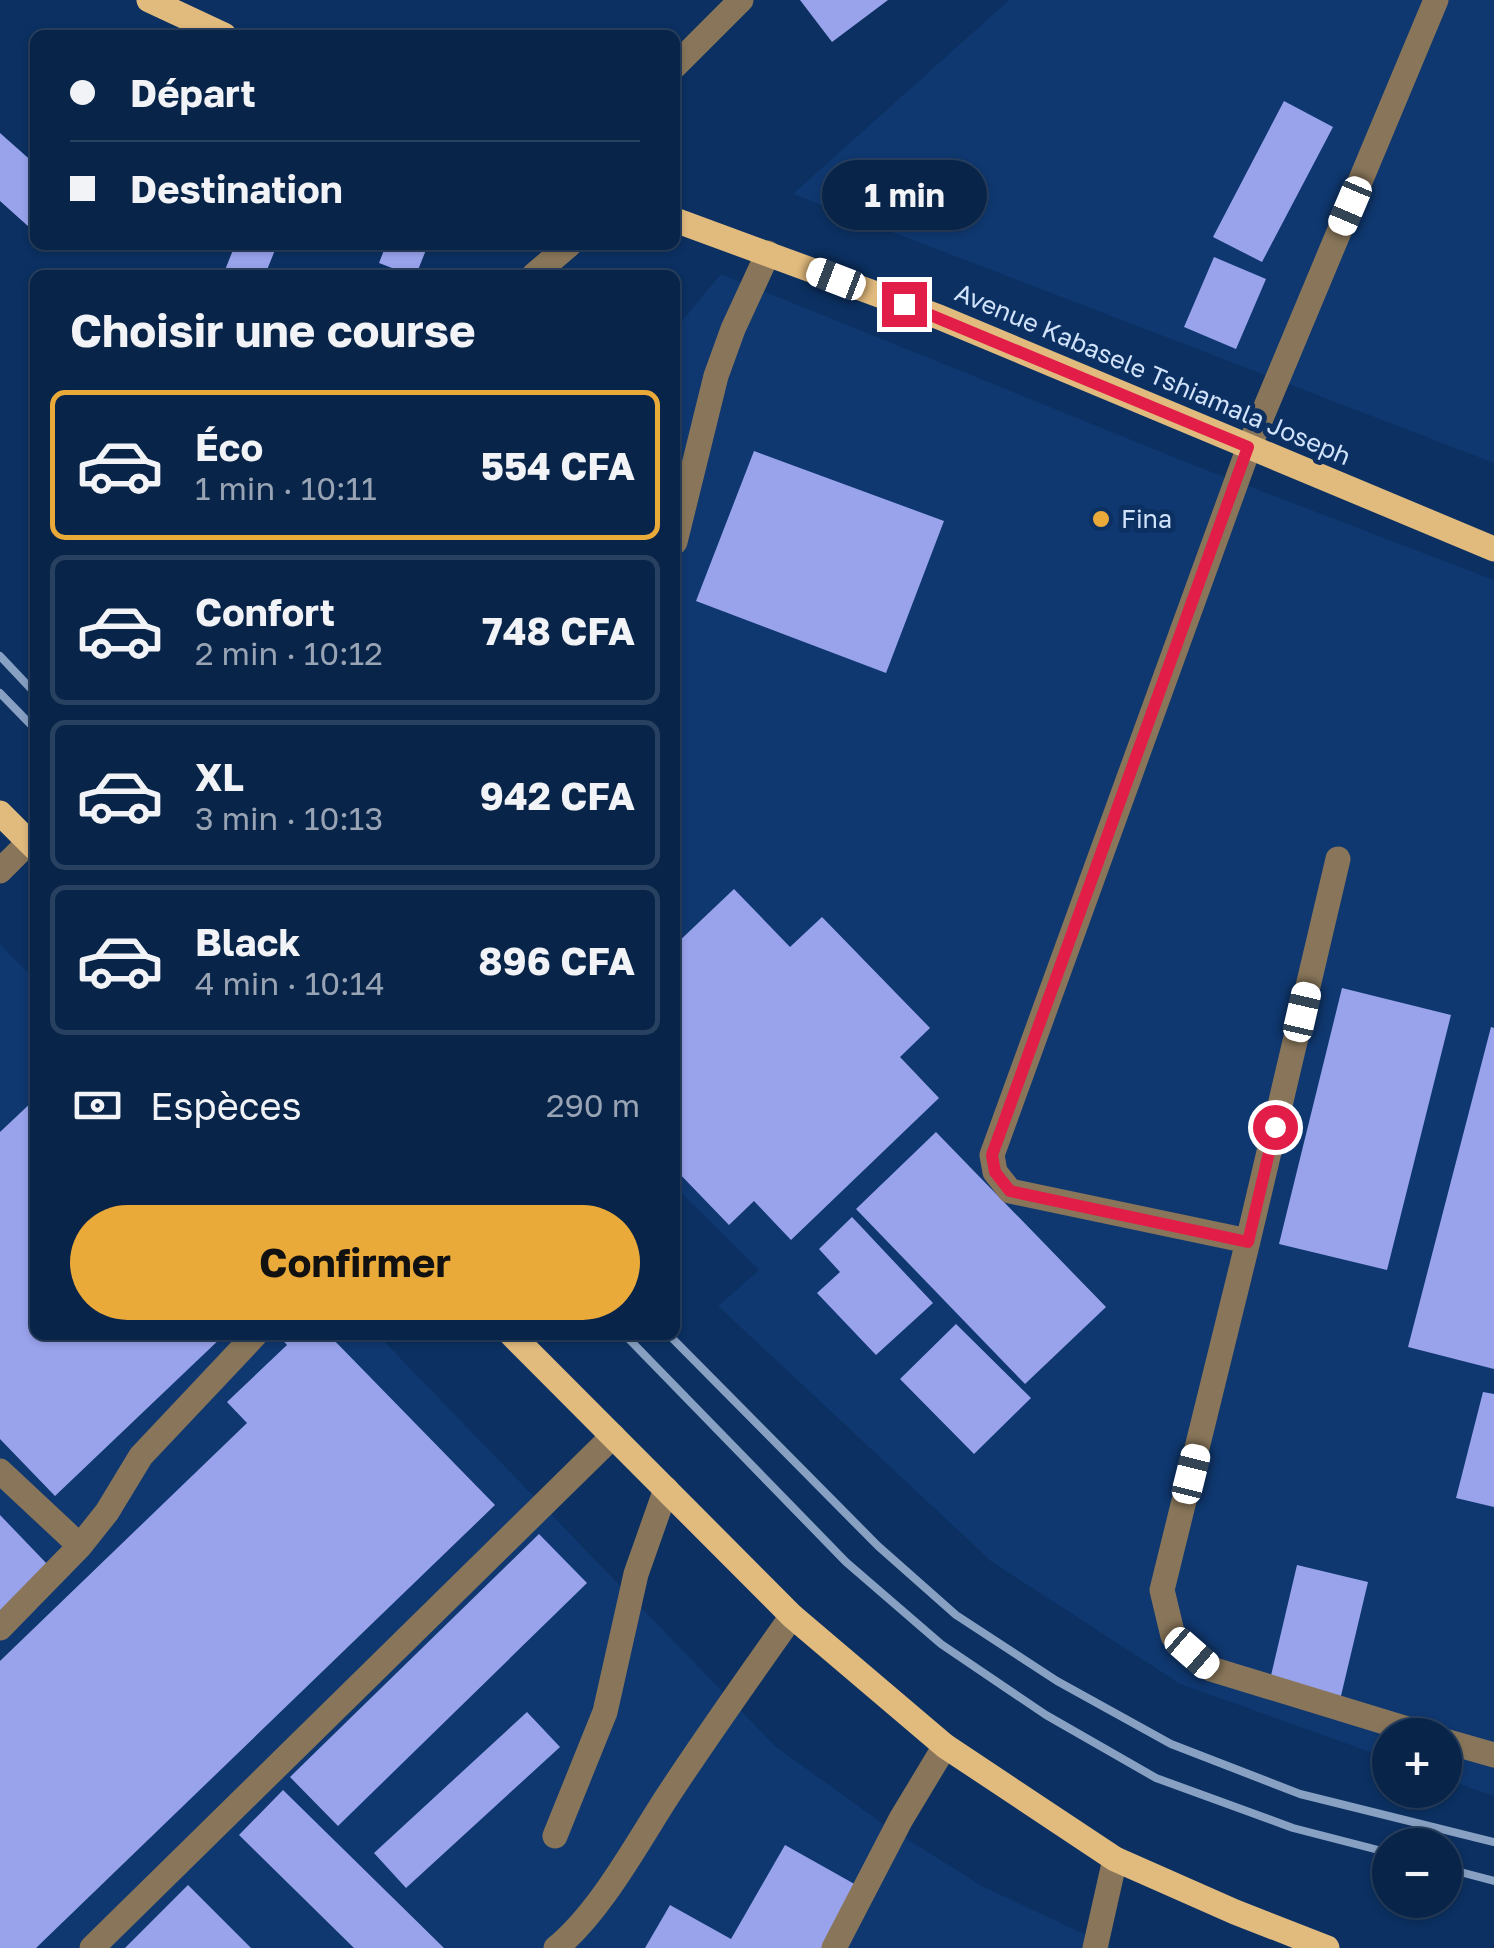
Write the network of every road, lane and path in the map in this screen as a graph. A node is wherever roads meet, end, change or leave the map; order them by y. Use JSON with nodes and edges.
{"nodes":[{"id":1,"x":149,"y":0,"type":"edge"},
{"id":2,"x":741,"y":0,"type":"edge"},
{"id":3,"x":1436,"y":0,"type":"edge"},
{"id":4,"x":213,"y":30,"type":"edge"},
{"id":5,"x":680,"y":61,"type":"edge"},
{"id":6,"x":680,"y":222,"type":"edge"},
{"id":7,"x":562,"y":250,"type":"edge"},
{"id":8,"x":768,"y":253,"type":"junction"},
{"id":9,"x":540,"y":270,"type":"edge"},
{"id":10,"x":1248,"y":447,"type":"junction"},
{"id":11,"x":680,"y":522,"type":"edge"},
{"id":12,"x":1494,"y":548,"type":"edge"},
{"id":13,"x":0,"y":813,"type":"edge"},
{"id":14,"x":30,"y":843,"type":"edge"},
{"id":15,"x":30,"y":847,"type":"edge"},
{"id":16,"x":1338,"y":859,"type":"dead end"},
{"id":17,"x":0,"y":871,"type":"edge"},
{"id":18,"x":1248,"y":1242,"type":"junction"},
{"id":19,"x":250,"y":1340,"type":"edge"},
{"id":20,"x":517,"y":1340,"type":"edge"},
{"id":21,"x":613,"y":1436,"type":"junction"},
{"id":22,"x":0,"y":1471,"type":"edge"},
{"id":23,"x":666,"y":1489,"type":"junction"},
{"id":24,"x":80,"y":1546,"type":"junction"},
{"id":25,"x":792,"y":1616,"type":"junction"},
{"id":26,"x":0,"y":1628,"type":"edge"},
{"id":27,"x":1372,"y":1718,"type":"edge"},
{"id":28,"x":945,"y":1746,"type":"junction"},
{"id":29,"x":1462,"y":1746,"type":"edge"},
{"id":30,"x":1494,"y":1756,"type":"edge"},
{"id":31,"x":556,"y":1836,"type":"dead end"},
{"id":32,"x":1114,"y":1859,"type":"junction"},
{"id":33,"x":92,"y":1948,"type":"edge"},
{"id":34,"x":556,"y":1948,"type":"edge"},
{"id":35,"x":834,"y":1948,"type":"edge"},
{"id":36,"x":1095,"y":1948,"type":"edge"},
{"id":37,"x":1327,"y":1948,"type":"edge"}],
"edges":[{"from":1,"to":4,"type":"main road"},
{"from":2,"to":5,"type":"street"},
{"from":3,"to":10,"type":"street"},
{"from":6,"to":8,"type":"main road","name":"Avenue Kabasele Tshiamala Joseph"},
{"from":7,"to":9,"type":"street"},
{"from":8,"to":10,"type":"main road","name":"Avenue Kabasele Tshiamala Joseph"},
{"from":8,"to":11,"type":"street"},
{"from":10,"to":12,"type":"main road","name":"Avenue Kabasele Tshiamala Joseph"},
{"from":10,"to":18,"type":"street"},
{"from":13,"to":14,"type":"main road"},
{"from":15,"to":17,"type":"street"},
{"from":16,"to":18,"type":"street"},
{"from":18,"to":27,"type":"street"},
{"from":19,"to":24,"type":"street"},
{"from":20,"to":21,"type":"main road"},
{"from":21,"to":23,"type":"main road"},
{"from":21,"to":33,"type":"street"},
{"from":22,"to":24,"type":"street"},
{"from":23,"to":25,"type":"main road"},
{"from":23,"to":31,"type":"street"},
{"from":24,"to":26,"type":"street"},
{"from":25,"to":28,"type":"main road"},
{"from":25,"to":34,"type":"street"},
{"from":28,"to":32,"type":"main road"},
{"from":28,"to":35,"type":"street"},
{"from":29,"to":30,"type":"street"},
{"from":32,"to":36,"type":"street"},
{"from":32,"to":37,"type":"main road"}]}
